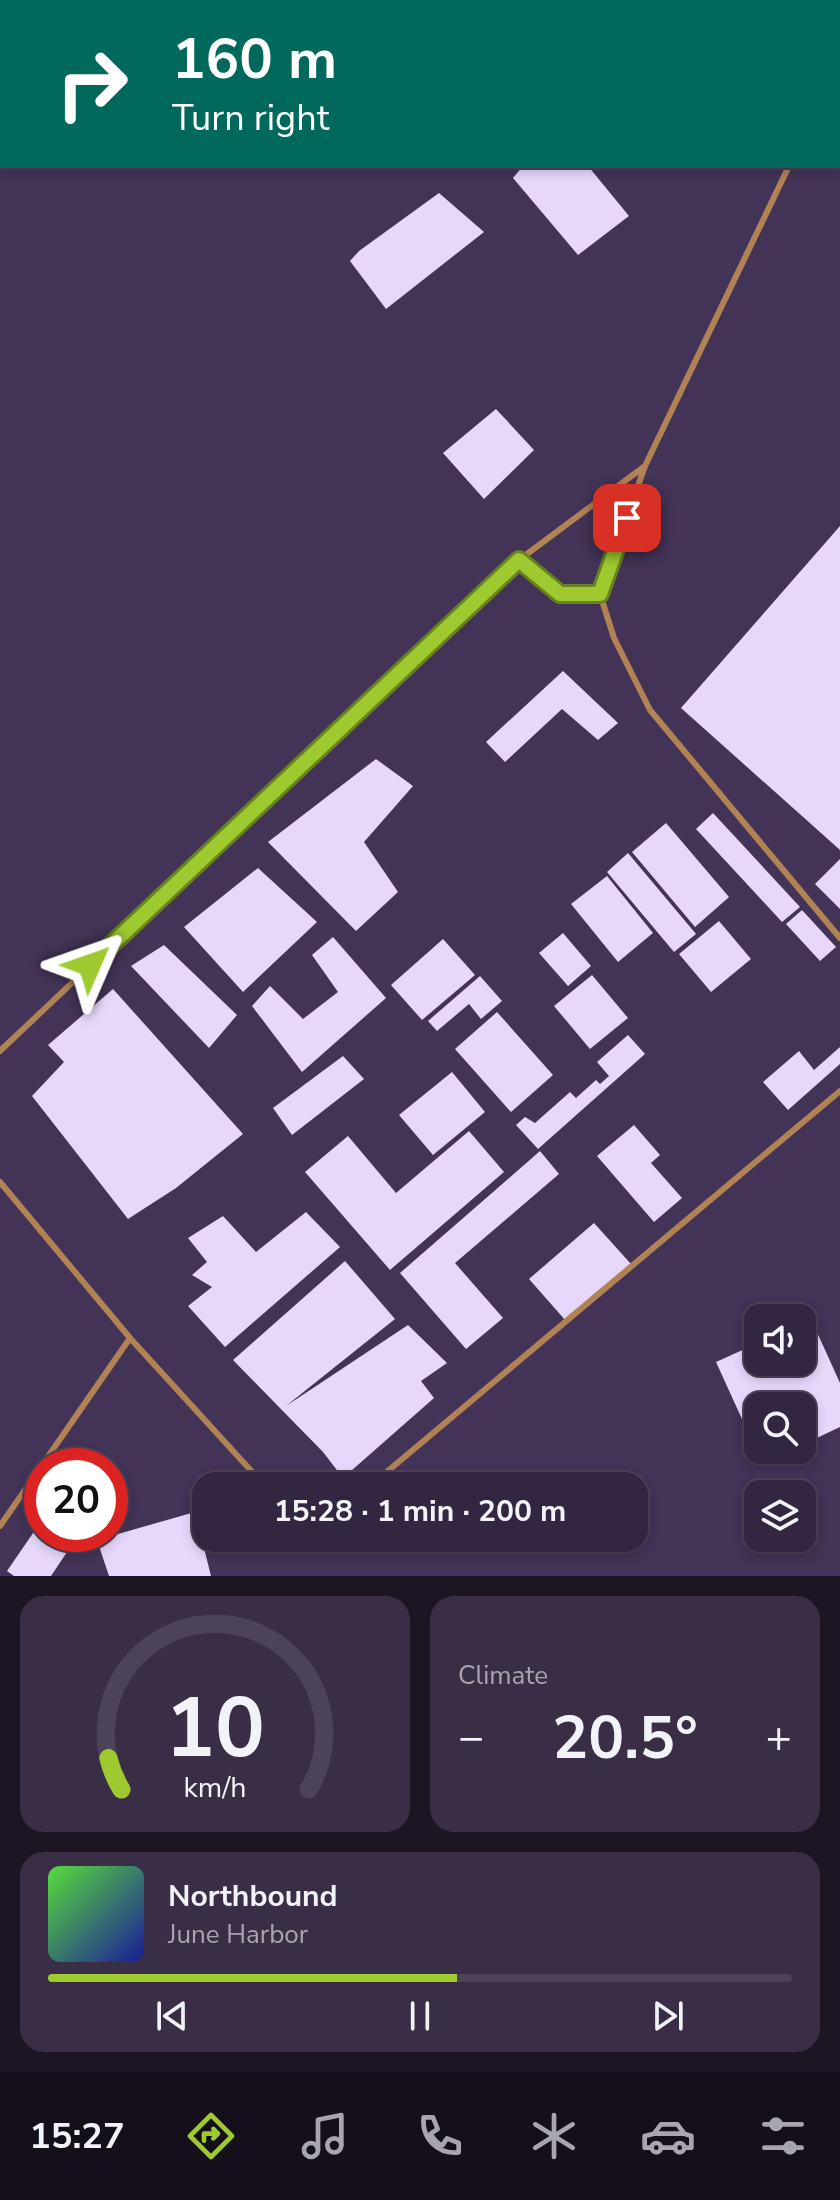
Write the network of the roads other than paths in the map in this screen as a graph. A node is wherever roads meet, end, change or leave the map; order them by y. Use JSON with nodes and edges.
{"nodes":[{"id":1,"x":788,"y":168,"type":"edge"},
{"id":2,"x":645,"y":466,"type":"junction"},
{"id":3,"x":519,"y":560,"type":"junction"},
{"id":4,"x":600,"y":594,"type":"junction"},
{"id":5,"x":840,"y":938,"type":"edge"},
{"id":6,"x":0,"y":1051,"type":"edge"},
{"id":7,"x":840,"y":1091,"type":"edge"},
{"id":8,"x":0,"y":1182,"type":"edge"},
{"id":9,"x":130,"y":1338,"type":"junction"},
{"id":10,"x":252,"y":1472,"type":"edge"},
{"id":11,"x":387,"y":1472,"type":"edge"},
{"id":12,"x":0,"y":1526,"type":"edge"}],
"edges":[{"from":1,"to":2,"type":"lane"},
{"from":2,"to":3,"type":"lane"},
{"from":2,"to":4,"type":"lane"},
{"from":3,"to":4,"type":"lane"},
{"from":3,"to":6,"type":"lane"},
{"from":4,"to":5,"type":"lane"},
{"from":7,"to":11,"type":"lane"},
{"from":8,"to":9,"type":"lane"},
{"from":9,"to":10,"type":"lane"},
{"from":9,"to":12,"type":"lane"}]}
